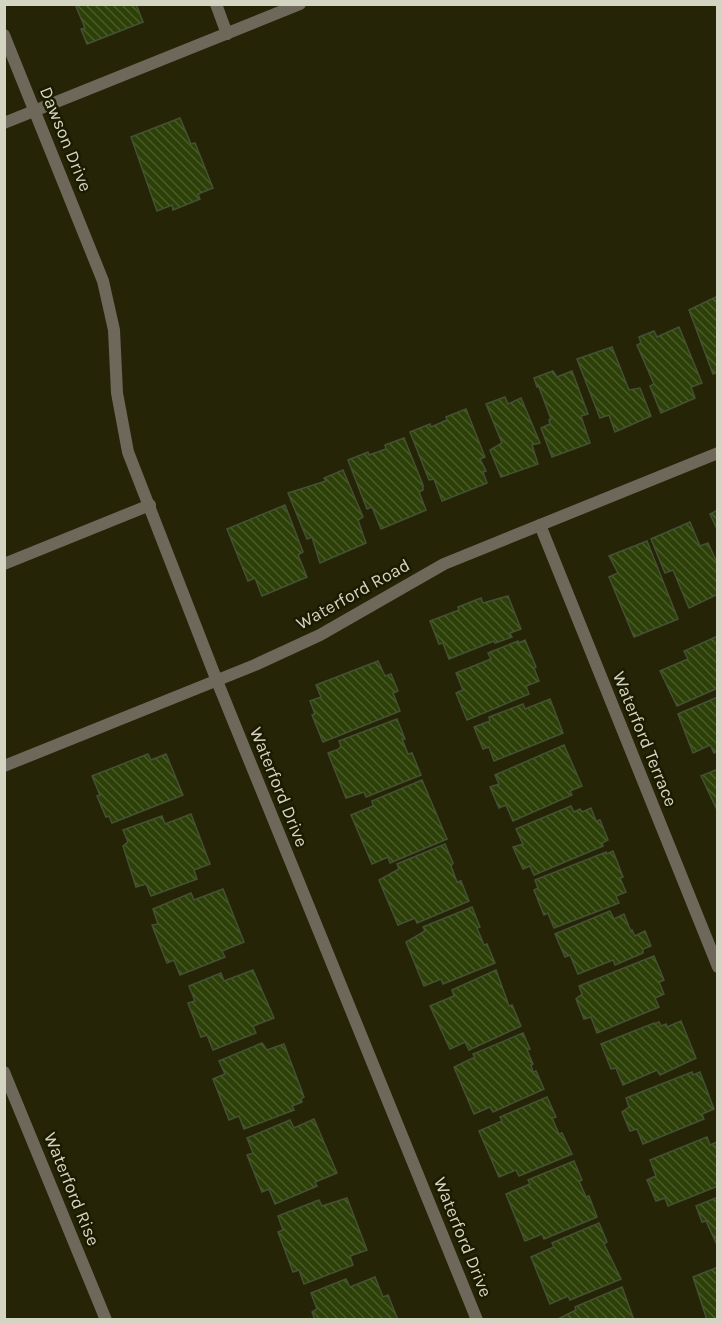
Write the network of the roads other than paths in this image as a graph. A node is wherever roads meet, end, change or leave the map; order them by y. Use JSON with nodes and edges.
{"nodes":[{"id":1,"x":216,"y":4,"type":"edge"},
{"id":2,"x":300,"y":4,"type":"edge"},
{"id":3,"x":228,"y":34,"type":"junction"},
{"id":4,"x":4,"y":35,"type":"edge"},
{"id":5,"x":35,"y":110,"type":"junction"},
{"id":6,"x":4,"y":123,"type":"edge"},
{"id":7,"x":94,"y":256,"type":"joint"},
{"id":8,"x":717,"y":453,"type":"edge"},
{"id":9,"x":150,"y":505,"type":"junction"},
{"id":10,"x":540,"y":525,"type":"junction"},
{"id":11,"x":4,"y":564,"type":"edge"},
{"id":12,"x":217,"y":681,"type":"junction"},
{"id":13,"x":4,"y":766,"type":"edge"},
{"id":14,"x":717,"y":967,"type":"edge"},
{"id":15,"x":4,"y":1072,"type":"edge"},
{"id":16,"x":106,"y":1320,"type":"edge"},
{"id":17,"x":477,"y":1320,"type":"edge"}],
"edges":[{"from":1,"to":3,"type":"street"},
{"from":2,"to":3,"type":"street"},
{"from":3,"to":5,"type":"street"},
{"from":4,"to":5,"type":"street","name":"Dawson Drive"},
{"from":5,"to":6,"type":"street"},
{"from":5,"to":7,"type":"street","name":"Dawson Drive"},
{"from":7,"to":9,"type":"street","name":"Waterford Drive"},
{"from":8,"to":10,"type":"street","name":"Waterford Road"},
{"from":9,"to":11,"type":"street"},
{"from":9,"to":12,"type":"street","name":"Waterford Drive"},
{"from":10,"to":12,"type":"street","name":"Waterford Road"},
{"from":10,"to":14,"type":"street","name":"Waterford Terrace"},
{"from":12,"to":13,"type":"street","name":"Waterford Road"},
{"from":12,"to":17,"type":"street","name":"Waterford Drive"},
{"from":15,"to":16,"type":"street","name":"Waterford Rise"}]}
